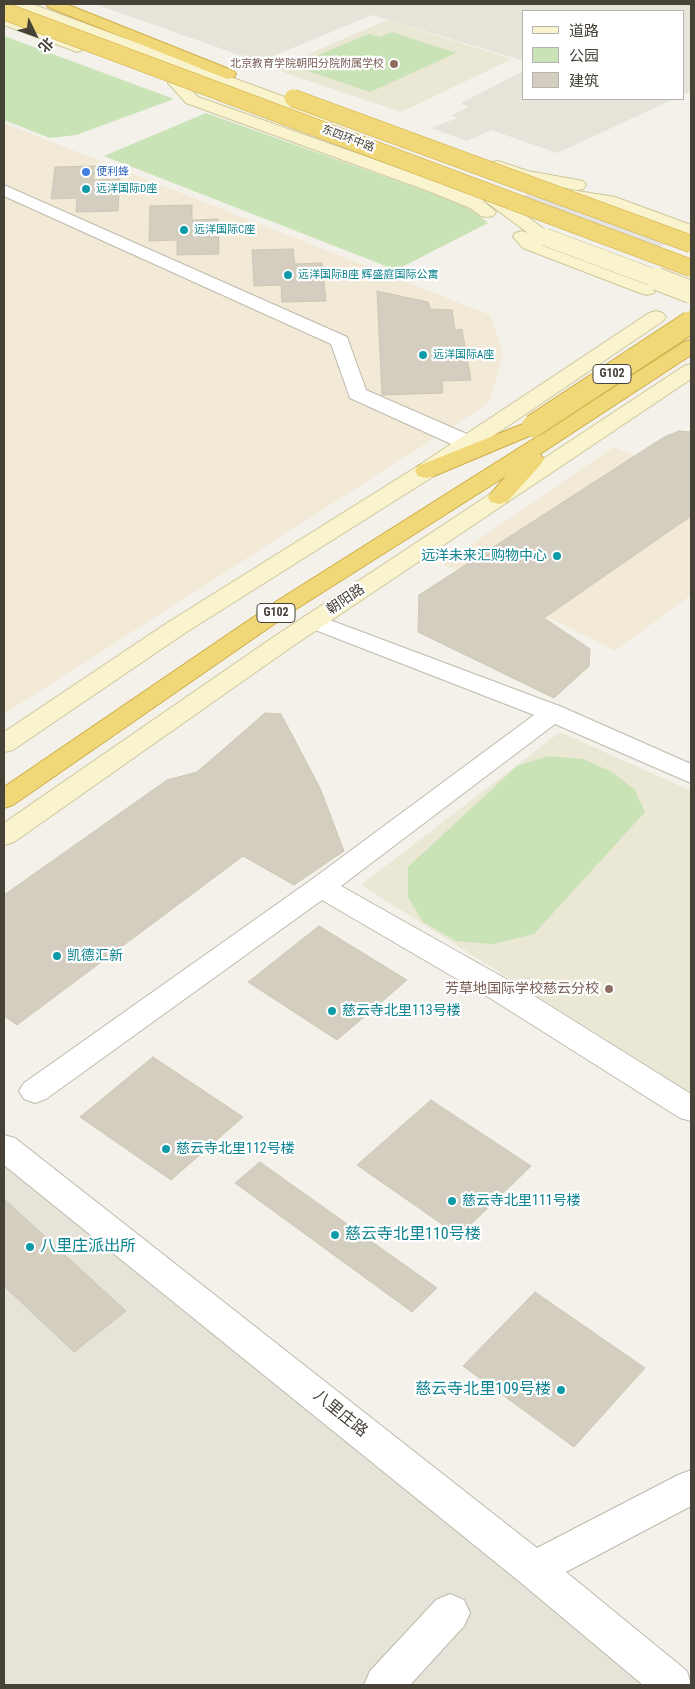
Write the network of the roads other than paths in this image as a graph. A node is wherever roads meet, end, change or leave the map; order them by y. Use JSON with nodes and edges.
{"nodes":[{"id":1,"x":19,"y":4,"type":"edge"},
{"id":2,"x":34,"y":4,"type":"edge"},
{"id":3,"x":53,"y":4,"type":"edge"},
{"id":4,"x":74,"y":4,"type":"edge"},
{"id":5,"x":4,"y":11,"type":"edge"},
{"id":6,"x":4,"y":22,"type":"edge"},
{"id":7,"x":84,"y":28,"type":"junction"},
{"id":8,"x":4,"y":30,"type":"edge"},
{"id":9,"x":55,"y":39,"type":"junction"},
{"id":10,"x":74,"y":46,"type":"junction"},
{"id":11,"x":228,"y":74,"type":"junction"},
{"id":12,"x":176,"y":83,"type":"junction"},
{"id":13,"x":202,"y":94,"type":"junction"},
{"id":14,"x":245,"y":105,"type":"junction"},
{"id":15,"x":362,"y":149,"type":"junction"},
{"id":16,"x":377,"y":165,"type":"junction"},
{"id":17,"x":418,"y":170,"type":"junction"},
{"id":18,"x":4,"y":190,"type":"edge"},
{"id":19,"x":691,"y":218,"type":"edge"},
{"id":20,"x":691,"y":231,"type":"edge"},
{"id":21,"x":691,"y":244,"type":"edge"},
{"id":22,"x":691,"y":262,"type":"edge"},
{"id":23,"x":691,"y":268,"type":"edge"},
{"id":24,"x":647,"y":289,"type":"junction"},
{"id":25,"x":691,"y":292,"type":"edge"},
{"id":26,"x":656,"y":317,"type":"junction"},
{"id":27,"x":691,"y":322,"type":"edge"},
{"id":28,"x":691,"y":331,"type":"edge"},
{"id":29,"x":691,"y":346,"type":"edge"},
{"id":30,"x":691,"y":370,"type":"edge"},
{"id":31,"x":544,"y":431,"type":"junction"},
{"id":32,"x":468,"y":443,"type":"junction"},
{"id":33,"x":426,"y":471,"type":"junction"},
{"id":34,"x":499,"y":497,"type":"junction"},
{"id":35,"x":314,"y":621,"type":"junction"},
{"id":36,"x":553,"y":713,"type":"junction"},
{"id":37,"x":4,"y":744,"type":"edge"},
{"id":38,"x":691,"y":774,"type":"edge"},
{"id":39,"x":4,"y":776,"type":"edge"},
{"id":40,"x":4,"y":799,"type":"edge"},
{"id":41,"x":4,"y":836,"type":"edge"},
{"id":42,"x":321,"y":887,"type":"junction"},
{"id":43,"x":35,"y":1091,"type":"dead end"},
{"id":44,"x":691,"y":1109,"type":"edge"},
{"id":45,"x":4,"y":1146,"type":"edge"},
{"id":46,"x":691,"y":1487,"type":"edge"},
{"id":47,"x":534,"y":1569,"type":"junction"},
{"id":48,"x":450,"y":1613,"type":"dead end"},
{"id":49,"x":384,"y":1685,"type":"edge"},
{"id":50,"x":673,"y":1685,"type":"edge"}],
"edges":[{"from":1,"to":7,"type":"street","name":"东四环中路"},
{"from":2,"to":11,"type":"highway","name":"东四环中路"},
{"from":3,"to":11,"type":"highway"},
{"from":4,"to":19,"type":"street","name":"东四环中路"},
{"from":5,"to":13,"type":"highway","name":"东四环中路","bridge":true},
{"from":6,"to":9,"type":"street","name":"东四环中路"},
{"from":6,"to":13,"type":"highway","bridge":true},
{"from":7,"to":9,"type":"street"},
{"from":7,"to":20,"type":"street","name":"东四环中路"},
{"from":8,"to":10,"type":"street","name":"东四环中路"},
{"from":9,"to":10,"type":"street","name":"东四环中路"},
{"from":10,"to":12,"type":"street","name":"东四环中路"},
{"from":11,"to":21,"type":"highway","name":"东四环中路","bridge":true},
{"from":12,"to":13,"type":"street","name":"东四环中路"},
{"from":12,"to":14,"type":"street","name":"东四环中路"},
{"from":13,"to":14,"type":"street"},
{"from":13,"to":16,"type":"street","name":"东四环中路"},
{"from":13,"to":23,"type":"highway","name":"东四环中路","bridge":true},
{"from":14,"to":15,"type":"street","name":"东四环中路"},
{"from":15,"to":16,"type":"street"},
{"from":15,"to":17,"type":"street","name":"东四环中路"},
{"from":16,"to":17,"type":"street"},
{"from":16,"to":24,"type":"street","name":"东四环中路"},
{"from":17,"to":25,"type":"street","name":"东四环中路","bridge":true},
{"from":18,"to":32,"type":"street"},
{"from":22,"to":24,"type":"street"},
{"from":24,"to":26,"type":"street"},
{"from":26,"to":28,"type":"street"},
{"from":26,"to":32,"type":"street"},
{"from":27,"to":31,"type":"highway","name":"朝阳路","number":"G102","bridge":true},
{"from":29,"to":31,"type":"highway","name":"朝阳路","number":"G102"},
{"from":30,"to":34,"type":"street","name":"朝阳路"},
{"from":31,"to":33,"type":"highway"},
{"from":31,"to":34,"type":"highway"},
{"from":31,"to":39,"type":"highway","name":"朝阳路","number":"G102"},
{"from":31,"to":40,"type":"highway","name":"朝阳路","number":"G102"},
{"from":32,"to":33,"type":"street"},
{"from":33,"to":37,"type":"street"},
{"from":34,"to":35,"type":"street","name":"朝阳路"},
{"from":35,"to":36,"type":"street"},
{"from":35,"to":41,"type":"street","name":"朝阳路"},
{"from":36,"to":38,"type":"street"},
{"from":36,"to":42,"type":"street"},
{"from":42,"to":43,"type":"street"},
{"from":42,"to":44,"type":"street"},
{"from":45,"to":47,"type":"street","name":"八里庄路"},
{"from":46,"to":47,"type":"street"},
{"from":47,"to":50,"type":"street","name":"八里庄路"},
{"from":48,"to":49,"type":"street"}]}
